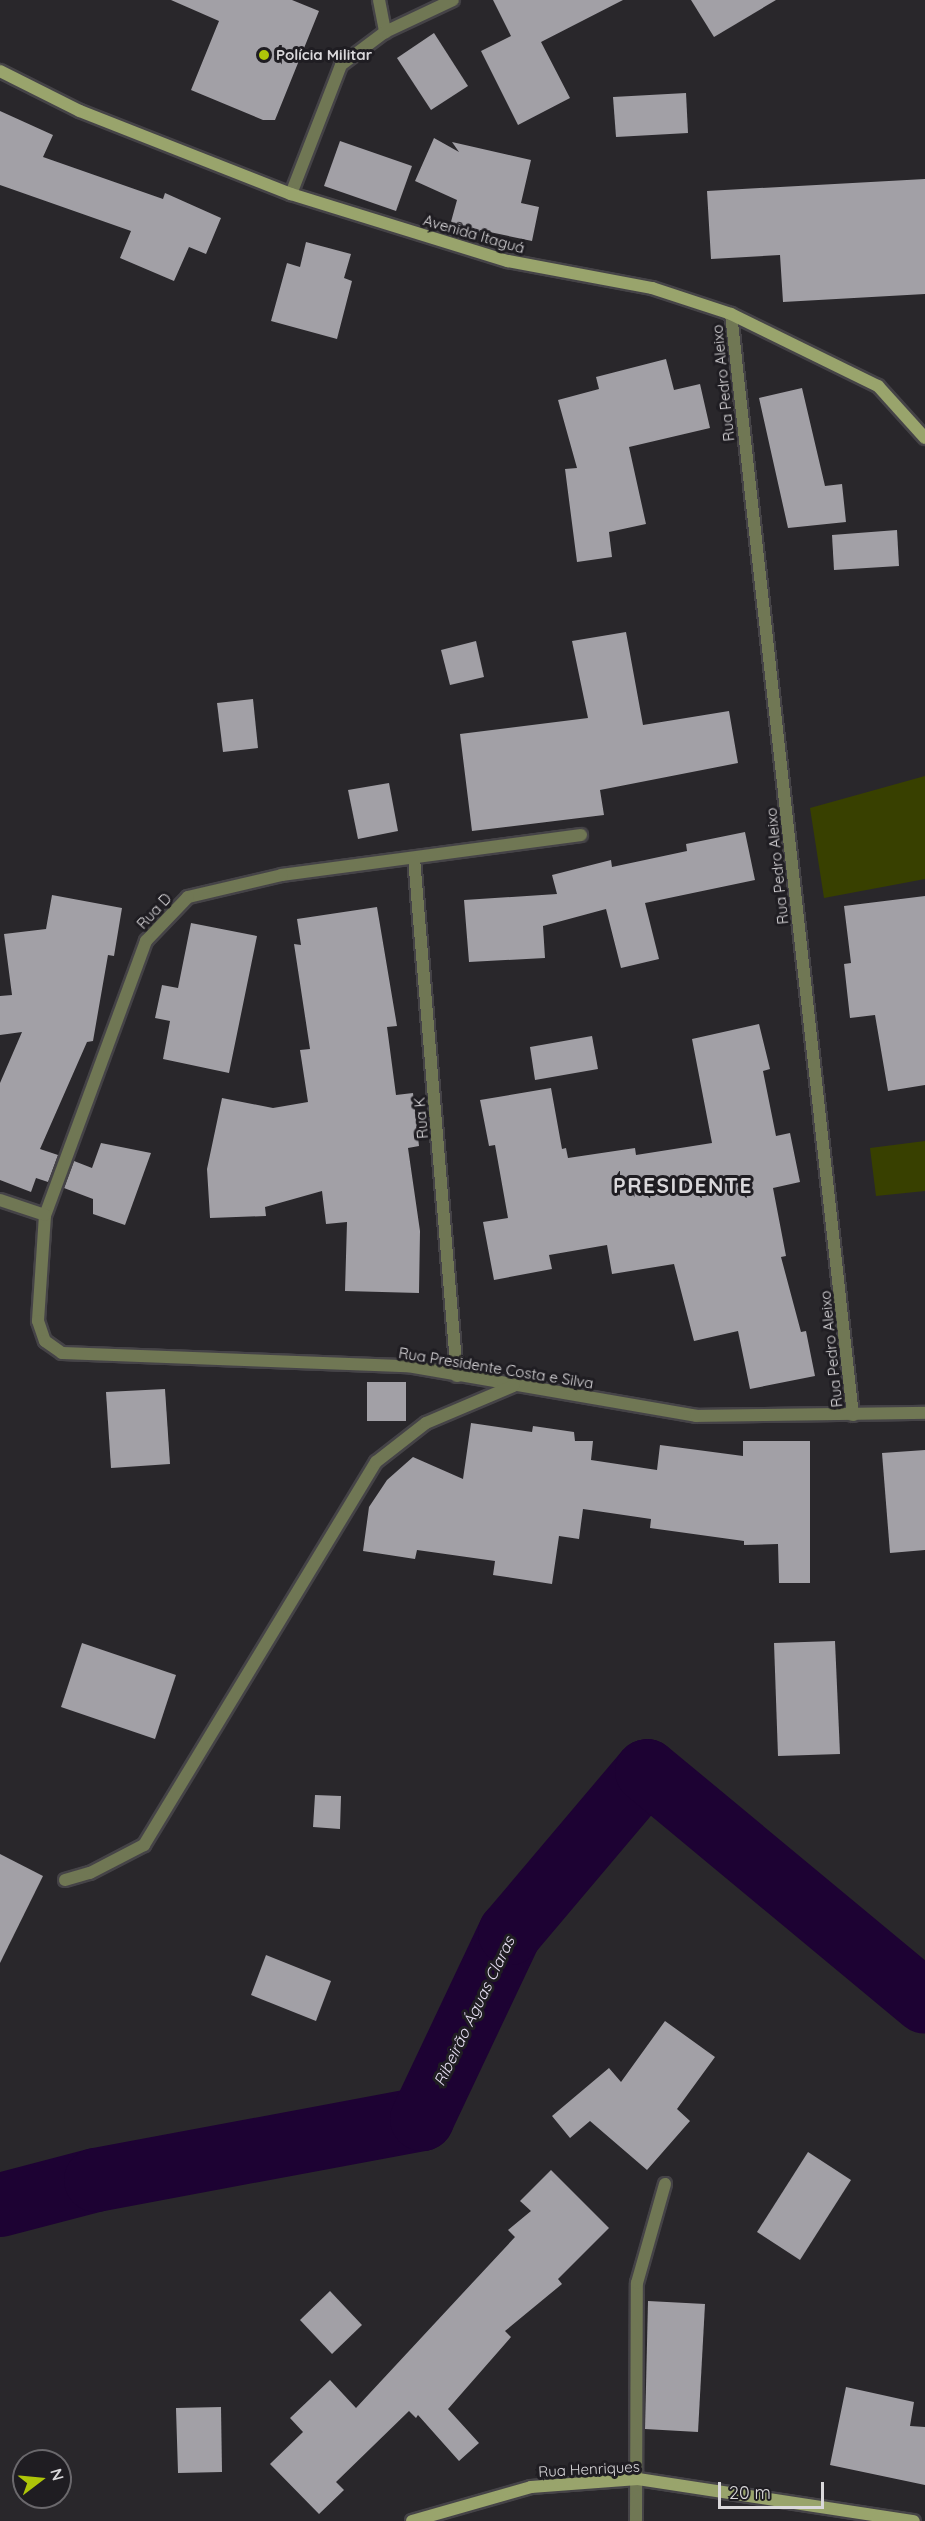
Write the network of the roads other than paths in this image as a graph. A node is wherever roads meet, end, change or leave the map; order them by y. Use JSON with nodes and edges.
{"nodes":[{"id":1,"x":379,"y":0,"type":"edge"},
{"id":2,"x":453,"y":0,"type":"edge"},
{"id":3,"x":386,"y":32,"type":"junction"},
{"id":4,"x":0,"y":71,"type":"edge"},
{"id":5,"x":291,"y":194,"type":"junction"},
{"id":6,"x":731,"y":314,"type":"junction"},
{"id":7,"x":925,"y":438,"type":"edge"},
{"id":8,"x":581,"y":835,"type":"dead end"},
{"id":9,"x":414,"y":858,"type":"junction"},
{"id":10,"x":0,"y":1200,"type":"edge"},
{"id":11,"x":45,"y":1215,"type":"junction"},
{"id":12,"x":62,"y":1353,"type":"joint"},
{"id":13,"x":458,"y":1376,"type":"junction"},
{"id":14,"x":514,"y":1386,"type":"junction"},
{"id":15,"x":925,"y":1413,"type":"edge"},
{"id":16,"x":853,"y":1415,"type":"junction"},
{"id":17,"x":65,"y":1880,"type":"dead end"},
{"id":18,"x":665,"y":2184,"type":"dead end"},
{"id":19,"x":638,"y":2479,"type":"junction"},
{"id":20,"x":412,"y":2521,"type":"edge"},
{"id":21,"x":636,"y":2521,"type":"edge"},
{"id":22,"x":914,"y":2521,"type":"edge"}],
"edges":[{"from":1,"to":3,"type":"street"},
{"from":2,"to":3,"type":"street"},
{"from":3,"to":5,"type":"street"},
{"from":4,"to":5,"type":"street","name":"Avenida Itaguá"},
{"from":5,"to":6,"type":"street","name":"Avenida Itaguá"},
{"from":6,"to":7,"type":"street","name":"Avenida Itaguá"},
{"from":6,"to":16,"type":"street","name":"Rua Pedro Aleixo"},
{"from":8,"to":9,"type":"street","name":"Rua D"},
{"from":9,"to":11,"type":"street","name":"Rua D"},
{"from":9,"to":13,"type":"street","name":"Rua K"},
{"from":10,"to":11,"type":"street"},
{"from":11,"to":12,"type":"street","name":"Rua D"},
{"from":12,"to":13,"type":"street","name":"Rua Presidente Costa e Silva"},
{"from":13,"to":14,"type":"street","name":"Rua Presidente Costa e Silva"},
{"from":14,"to":16,"type":"street","name":"Rua Presidente Costa e Silva"},
{"from":14,"to":17,"type":"street"},
{"from":15,"to":16,"type":"street","name":"Rua Presidente Costa e Silva"},
{"from":18,"to":19,"type":"street"},
{"from":19,"to":20,"type":"street","name":"Rua Henriques"},
{"from":19,"to":21,"type":"street"},
{"from":19,"to":22,"type":"street","name":"Rua Henriques"}]}
